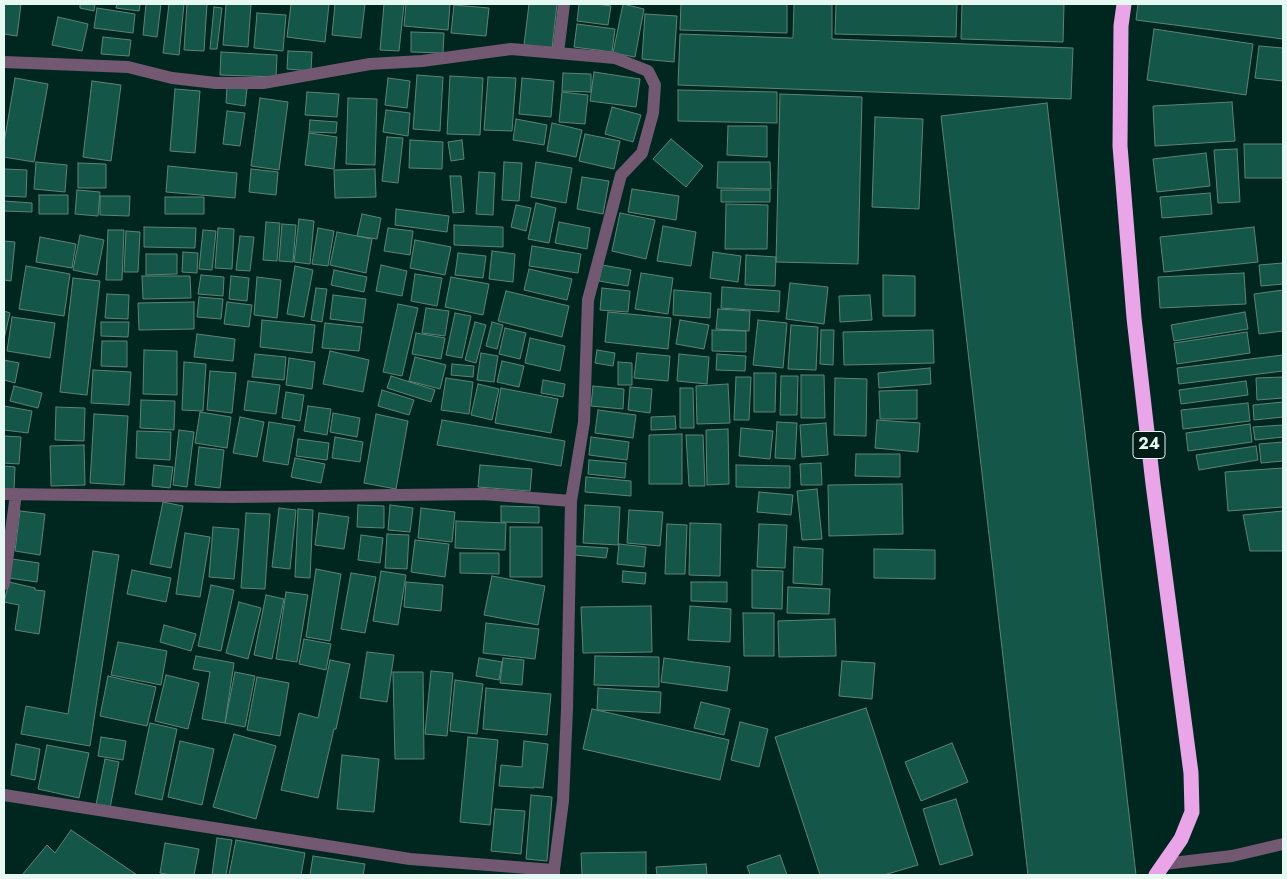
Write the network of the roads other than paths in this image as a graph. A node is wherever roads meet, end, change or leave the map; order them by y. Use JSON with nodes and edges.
{"nodes":[{"id":1,"x":564,"y":4,"type":"edge"},
{"id":2,"x":1124,"y":4,"type":"edge"},
{"id":3,"x":558,"y":53,"type":"junction"},
{"id":4,"x":4,"y":62,"type":"edge"},
{"id":5,"x":10,"y":494,"type":"edge"},
{"id":6,"x":571,"y":500,"type":"junction"},
{"id":7,"x":4,"y":584,"type":"edge"},
{"id":8,"x":4,"y":795,"type":"edge"},
{"id":9,"x":1283,"y":844,"type":"edge"},
{"id":10,"x":1160,"y":869,"type":"edge"},
{"id":11,"x":554,"y":872,"type":"edge"}],
"edges":[{"from":1,"to":3,"type":"street"},
{"from":2,"to":10,"type":"highway","number":"24"},
{"from":3,"to":4,"type":"street"},
{"from":3,"to":6,"type":"street"},
{"from":5,"to":6,"type":"street"},
{"from":5,"to":7,"type":"street"},
{"from":6,"to":11,"type":"street"},
{"from":8,"to":11,"type":"street"},
{"from":9,"to":10,"type":"street"}]}
